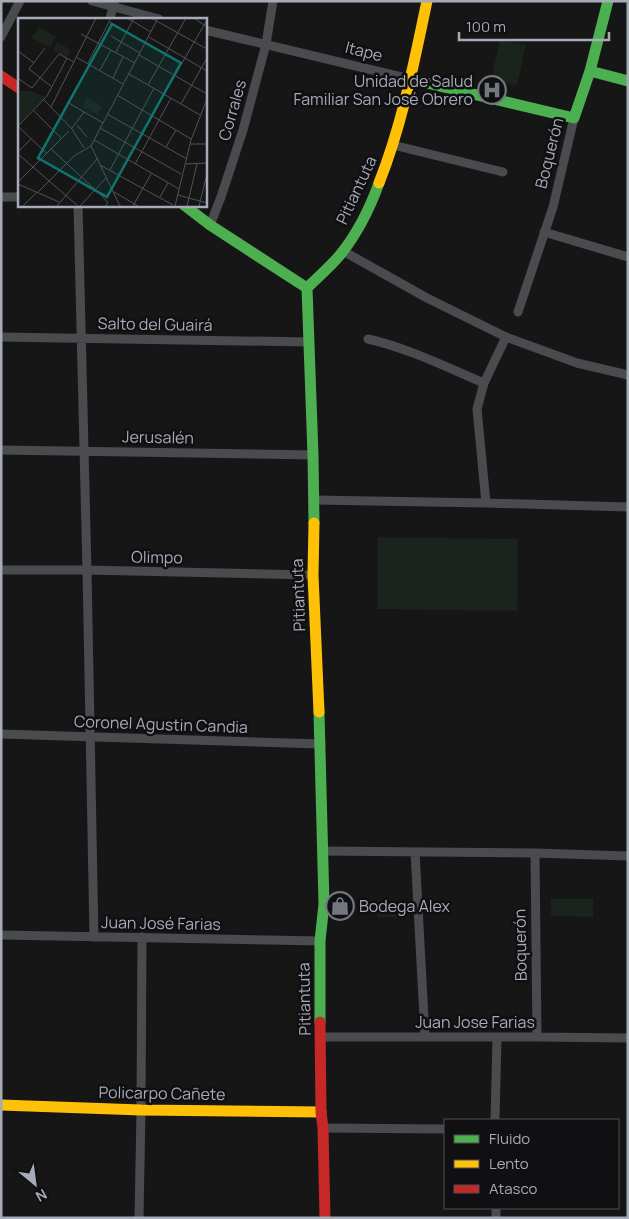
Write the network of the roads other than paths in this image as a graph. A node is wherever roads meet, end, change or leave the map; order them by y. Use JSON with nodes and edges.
{"nodes":[{"id":1,"x":20,"y":1,"type":"edge"},
{"id":2,"x":92,"y":1,"type":"edge"},
{"id":3,"x":272,"y":1,"type":"edge"},
{"id":4,"x":427,"y":1,"type":"edge"},
{"id":5,"x":608,"y":1,"type":"edge"},
{"id":6,"x":113,"y":4,"type":"edge"},
{"id":7,"x":110,"y":18,"type":"edge"},
{"id":8,"x":156,"y":18,"type":"edge"},
{"id":9,"x":206,"y":30,"type":"edge"},
{"id":10,"x":1,"y":37,"type":"edge"},
{"id":11,"x":266,"y":44,"type":"junction"},
{"id":12,"x":590,"y":70,"type":"junction"},
{"id":13,"x":1,"y":76,"type":"edge"},
{"id":14,"x":410,"y":79,"type":"junction"},
{"id":15,"x":628,"y":82,"type":"edge"},
{"id":16,"x":18,"y":87,"type":"edge"},
{"id":17,"x":574,"y":118,"type":"junction"},
{"id":18,"x":394,"y":145,"type":"junction"},
{"id":19,"x":503,"y":172,"type":"dead end"},
{"id":20,"x":1,"y":197,"type":"edge"},
{"id":21,"x":18,"y":197,"type":"edge"},
{"id":22,"x":78,"y":206,"type":"edge"},
{"id":23,"x":185,"y":206,"type":"edge"},
{"id":24,"x":210,"y":225,"type":"junction"},
{"id":25,"x":544,"y":232,"type":"junction"},
{"id":26,"x":343,"y":251,"type":"junction"},
{"id":27,"x":628,"y":257,"type":"edge"},
{"id":28,"x":307,"y":288,"type":"junction"},
{"id":29,"x":518,"y":312,"type":"dead end"},
{"id":30,"x":1,"y":337,"type":"edge"},
{"id":31,"x":506,"y":337,"type":"junction"},
{"id":32,"x":81,"y":338,"type":"junction"},
{"id":33,"x":368,"y":339,"type":"dead end"},
{"id":34,"x":309,"y":342,"type":"junction"},
{"id":35,"x":628,"y":375,"type":"edge"},
{"id":36,"x":484,"y":383,"type":"junction"},
{"id":37,"x":1,"y":450,"type":"edge"},
{"id":38,"x":84,"y":451,"type":"junction"},
{"id":39,"x":314,"y":454,"type":"junction"},
{"id":40,"x":314,"y":500,"type":"junction"},
{"id":41,"x":486,"y":503,"type":"junction"},
{"id":42,"x":628,"y":507,"type":"edge"},
{"id":43,"x":1,"y":570,"type":"edge"},
{"id":44,"x":87,"y":570,"type":"junction"},
{"id":45,"x":313,"y":575,"type":"junction"},
{"id":46,"x":1,"y":734,"type":"edge"},
{"id":47,"x":90,"y":736,"type":"junction"},
{"id":48,"x":321,"y":744,"type":"junction"},
{"id":49,"x":323,"y":851,"type":"junction"},
{"id":50,"x":415,"y":852,"type":"junction"},
{"id":51,"x":535,"y":853,"type":"junction"},
{"id":52,"x":628,"y":856,"type":"edge"},
{"id":53,"x":1,"y":935,"type":"edge"},
{"id":54,"x":94,"y":936,"type":"junction"},
{"id":55,"x":142,"y":937,"type":"junction"},
{"id":56,"x":320,"y":941,"type":"junction"},
{"id":57,"x":425,"y":1036,"type":"junction"},
{"id":58,"x":537,"y":1036,"type":"junction"},
{"id":59,"x":321,"y":1037,"type":"junction"},
{"id":60,"x":497,"y":1037,"type":"junction"},
{"id":61,"x":628,"y":1038,"type":"edge"},
{"id":62,"x":1,"y":1105,"type":"edge"},
{"id":63,"x":141,"y":1110,"type":"junction"},
{"id":64,"x":321,"y":1112,"type":"junction"},
{"id":65,"x":495,"y":1119,"type":"edge"},
{"id":66,"x":323,"y":1128,"type":"junction"},
{"id":67,"x":444,"y":1129,"type":"edge"},
{"id":68,"x":139,"y":1218,"type":"edge"},
{"id":69,"x":324,"y":1218,"type":"edge"}],
"edges":[{"from":1,"to":10,"type":"street"},
{"from":2,"to":6,"type":"street"},
{"from":3,"to":11,"type":"street","name":"Corrales"},
{"from":4,"to":14,"type":"street","name":"Pitiantuta"},
{"from":5,"to":12,"type":"street","name":"Boquerón"},
{"from":6,"to":7,"type":"street"},
{"from":6,"to":8,"type":"street"},
{"from":9,"to":11,"type":"street","name":"Itape"},
{"from":11,"to":14,"type":"street","name":"Itape"},
{"from":11,"to":24,"type":"street","name":"Corrales"},
{"from":12,"to":15,"type":"street"},
{"from":12,"to":17,"type":"street","name":"Boquerón"},
{"from":13,"to":16,"type":"street"},
{"from":14,"to":17,"type":"street","name":"Itape"},
{"from":14,"to":18,"type":"street","name":"Pitiantuta"},
{"from":17,"to":25,"type":"street","name":"Boquerón"},
{"from":18,"to":19,"type":"street"},
{"from":18,"to":26,"type":"street","name":"Pitiantuta"},
{"from":20,"to":21,"type":"street"},
{"from":22,"to":32,"type":"street"},
{"from":23,"to":24,"type":"street"},
{"from":24,"to":28,"type":"street"},
{"from":25,"to":27,"type":"street"},
{"from":25,"to":29,"type":"street","name":"Boquerón"},
{"from":26,"to":28,"type":"street","name":"Pitiantuta"},
{"from":26,"to":31,"type":"street"},
{"from":28,"to":34,"type":"street","name":"Pitiantuta"},
{"from":30,"to":32,"type":"street","name":"Salto del Guairá"},
{"from":31,"to":35,"type":"street"},
{"from":31,"to":36,"type":"street"},
{"from":32,"to":34,"type":"street","name":"Salto del Guairá"},
{"from":32,"to":38,"type":"street"},
{"from":33,"to":36,"type":"street"},
{"from":34,"to":39,"type":"street","name":"Pitiantuta"},
{"from":36,"to":41,"type":"street"},
{"from":37,"to":38,"type":"street","name":"Jerusalén"},
{"from":38,"to":39,"type":"street","name":"Jerusalén"},
{"from":38,"to":44,"type":"street"},
{"from":39,"to":40,"type":"street","name":"Pitiantuta"},
{"from":40,"to":41,"type":"street"},
{"from":40,"to":45,"type":"street","name":"Pitiantuta"},
{"from":41,"to":42,"type":"street"},
{"from":43,"to":44,"type":"street","name":"Olimpo"},
{"from":44,"to":45,"type":"street","name":"Olimpo"},
{"from":44,"to":47,"type":"street"},
{"from":45,"to":48,"type":"street","name":"Pitiantuta"},
{"from":46,"to":47,"type":"street","name":"Coronel Agustin Candia"},
{"from":47,"to":48,"type":"street","name":"Coronel Agustin Candia"},
{"from":47,"to":54,"type":"street"},
{"from":48,"to":49,"type":"street","name":"Pitiantuta"},
{"from":49,"to":50,"type":"street"},
{"from":49,"to":56,"type":"street","name":"Pitiantuta"},
{"from":50,"to":51,"type":"street"},
{"from":50,"to":57,"type":"street"},
{"from":51,"to":52,"type":"street"},
{"from":51,"to":58,"type":"street","name":"Boquerón"},
{"from":53,"to":54,"type":"street","name":"Juan José Farias"},
{"from":54,"to":55,"type":"street","name":"Juan José Farias"},
{"from":55,"to":56,"type":"street","name":"Juan José Farias"},
{"from":55,"to":63,"type":"street"},
{"from":56,"to":59,"type":"street","name":"Pitiantuta"},
{"from":57,"to":59,"type":"street","name":"Juan Jose Farias"},
{"from":57,"to":60,"type":"street","name":"Juan Jose Farias"},
{"from":58,"to":60,"type":"street","name":"Juan Jose Farias"},
{"from":58,"to":61,"type":"street","name":"Juan Jose Farias"},
{"from":59,"to":64,"type":"street","name":"Pitiantuta"},
{"from":60,"to":65,"type":"street"},
{"from":62,"to":63,"type":"street","name":"Policarpo Cañete"},
{"from":63,"to":64,"type":"street","name":"Policarpo Cañete"},
{"from":63,"to":68,"type":"street"},
{"from":64,"to":66,"type":"street","name":"Pitiantuta"},
{"from":66,"to":67,"type":"street"},
{"from":66,"to":69,"type":"street","name":"Pitiantuta"}]}
